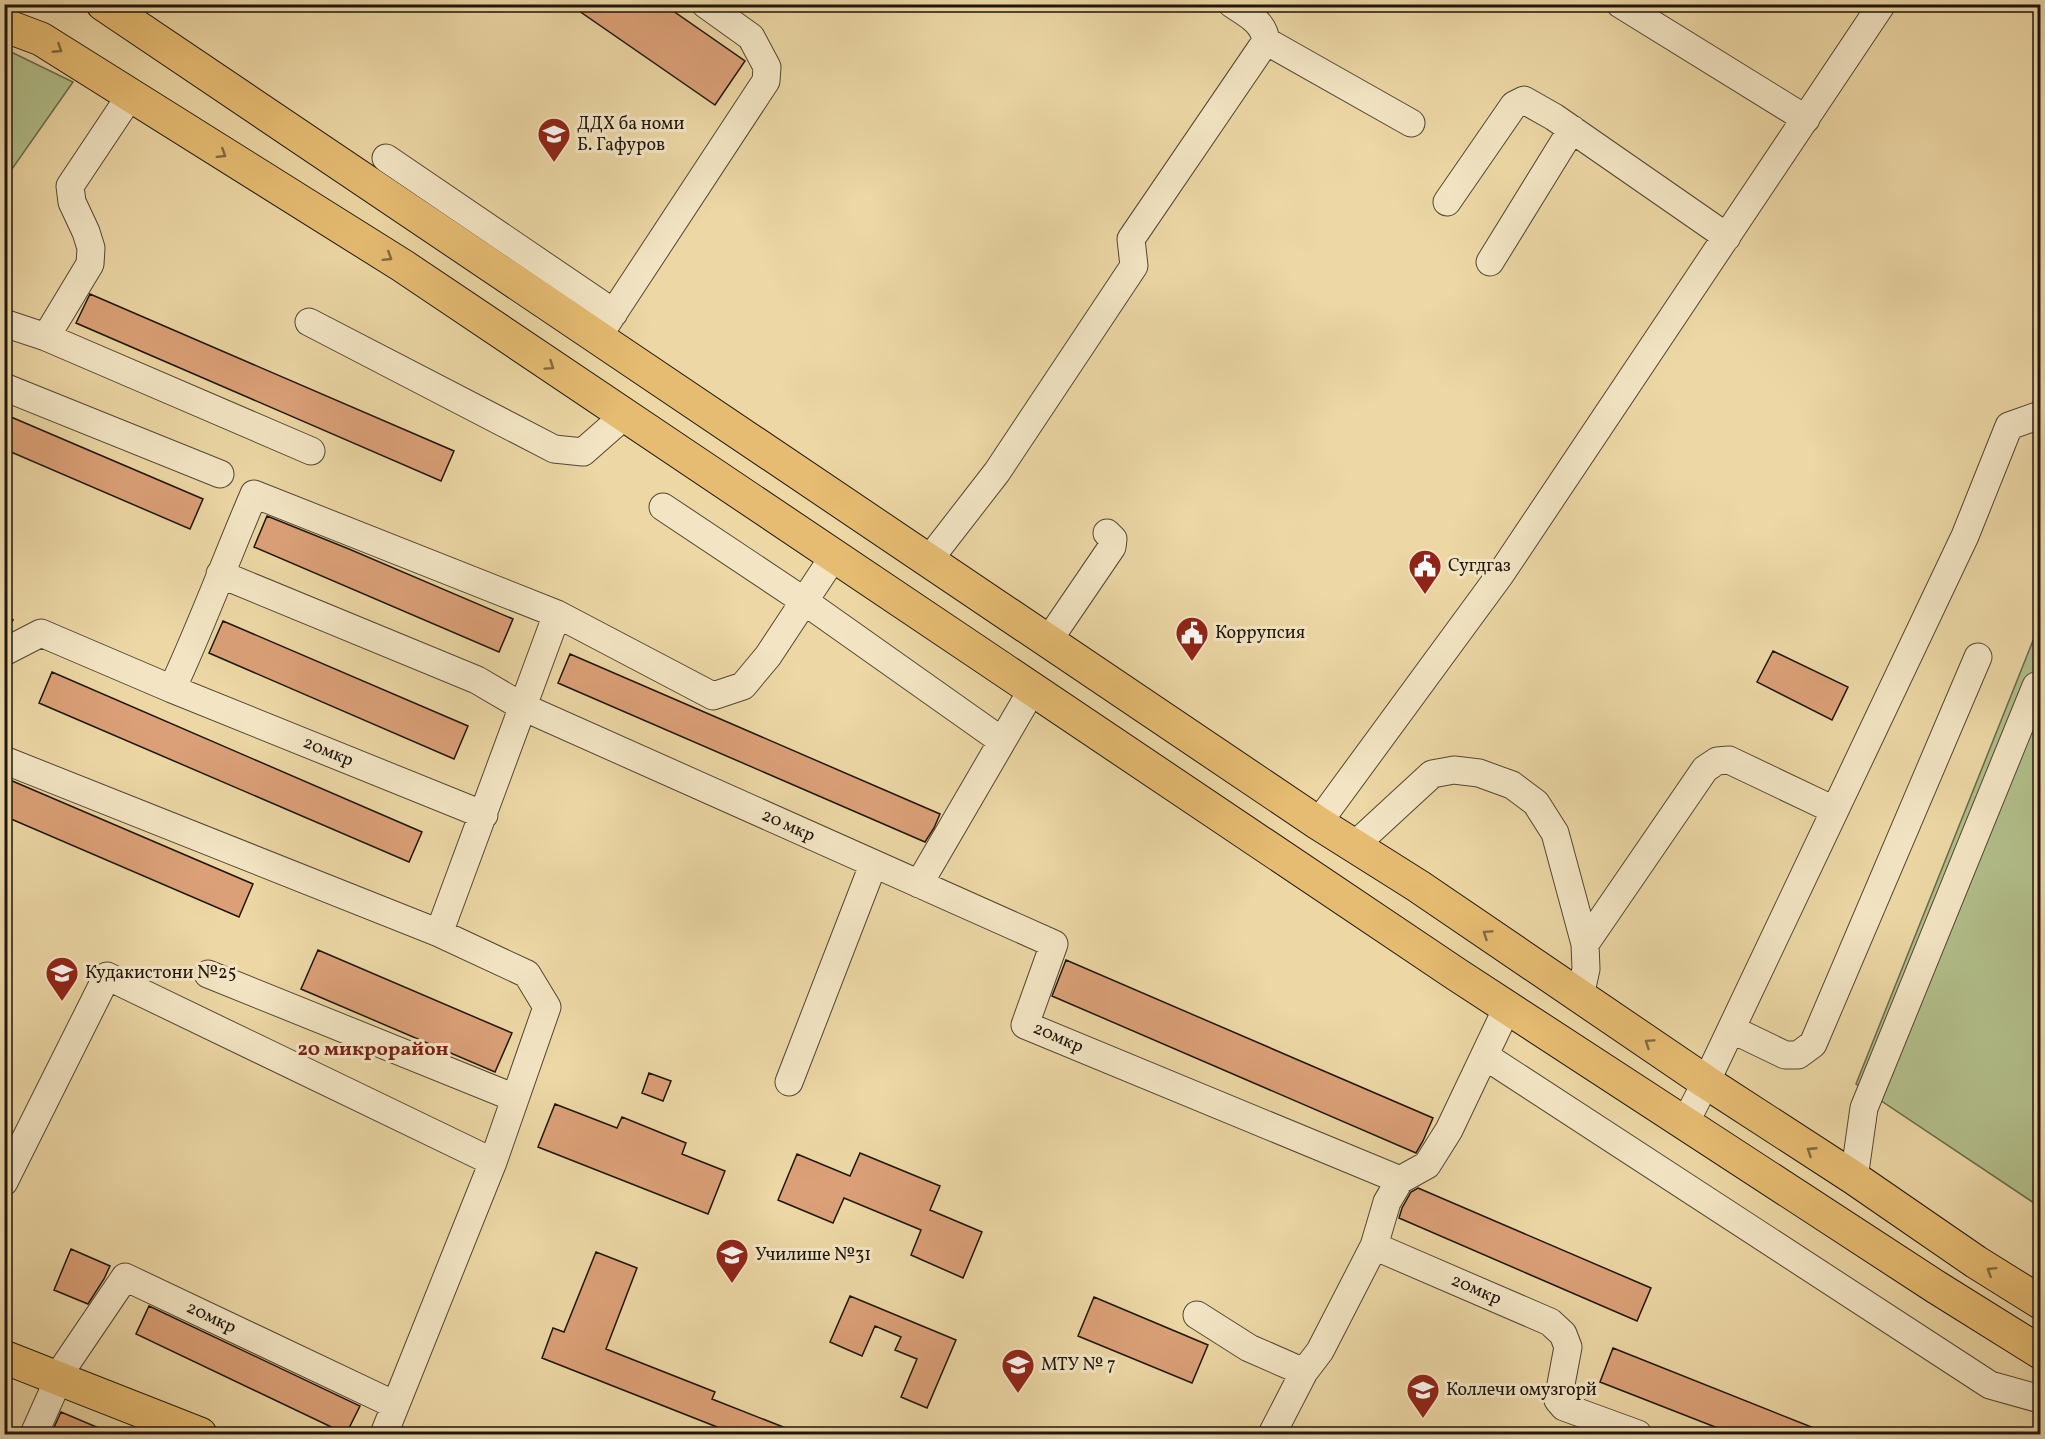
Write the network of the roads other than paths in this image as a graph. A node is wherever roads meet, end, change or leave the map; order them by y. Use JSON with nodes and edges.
{"nodes":[{"id":1,"x":103,"y":4,"type":"edge"},
{"id":2,"x":705,"y":4,"type":"edge"},
{"id":3,"x":1232,"y":4,"type":"edge"},
{"id":4,"x":1620,"y":4,"type":"edge"},
{"id":5,"x":1882,"y":4,"type":"edge"},
{"id":6,"x":4,"y":25,"type":"edge"},
{"id":7,"x":1266,"y":41,"type":"junction"},
{"id":8,"x":130,"y":96,"type":"junction"},
{"id":9,"x":1806,"y":119,"type":"junction"},
{"id":10,"x":1411,"y":123,"type":"dead end"},
{"id":11,"x":1572,"y":129,"type":"junction"},
{"id":12,"x":386,"y":158,"type":"dead end"},
{"id":13,"x":1447,"y":202,"type":"dead end"},
{"id":14,"x":1727,"y":237,"type":"junction"},
{"id":15,"x":504,"y":257,"type":"junction"},
{"id":16,"x":1490,"y":262,"type":"dead end"},
{"id":17,"x":309,"y":322,"type":"dead end"},
{"id":18,"x":4,"y":323,"type":"edge"},
{"id":19,"x":606,"y":326,"type":"junction"},
{"id":20,"x":46,"y":337,"type":"junction"},
{"id":21,"x":4,"y":387,"type":"edge"},
{"id":22,"x":2040,"y":415,"type":"edge"},
{"id":23,"x":624,"y":416,"type":"junction"},
{"id":24,"x":311,"y":451,"type":"dead end"},
{"id":25,"x":792,"y":469,"type":"junction"},
{"id":26,"x":220,"y":474,"type":"dead end"},
{"id":27,"x":663,"y":507,"type":"dead end"},
{"id":28,"x":766,"y":512,"type":"junction"},
{"id":29,"x":1107,"y":533,"type":"dead end"},
{"id":30,"x":834,"y":556,"type":"junction"},
{"id":31,"x":928,"y":561,"type":"junction"},
{"id":32,"x":220,"y":574,"type":"junction"},
{"id":33,"x":804,"y":602,"type":"junction"},
{"id":34,"x":557,"y":614,"type":"junction"},
{"id":35,"x":1048,"y":641,"type":"junction"},
{"id":36,"x":4,"y":652,"type":"edge"},
{"id":37,"x":1978,"y":657,"type":"dead end"},
{"id":38,"x":2036,"y":686,"type":"dead end"},
{"id":39,"x":172,"y":689,"type":"junction"},
{"id":40,"x":1032,"y":690,"type":"junction"},
{"id":41,"x":523,"y":707,"type":"junction"},
{"id":42,"x":1002,"y":741,"type":"junction"},
{"id":43,"x":4,"y":760,"type":"edge"},
{"id":44,"x":1834,"y":810,"type":"junction"},
{"id":45,"x":484,"y":815,"type":"junction"},
{"id":46,"x":1318,"y":823,"type":"junction"},
{"id":47,"x":1355,"y":845,"type":"junction"},
{"id":48,"x":1289,"y":862,"type":"junction"},
{"id":49,"x":873,"y":865,"type":"junction"},
{"id":50,"x":919,"y":884,"type":"junction"},
{"id":51,"x":1329,"y":890,"type":"junction"},
{"id":52,"x":439,"y":933,"type":"junction"},
{"id":53,"x":1054,"y":944,"type":"joint"},
{"id":54,"x":1586,"y":944,"type":"junction"},
{"id":55,"x":208,"y":974,"type":"dead end"},
{"id":56,"x":1580,"y":996,"type":"junction"},
{"id":57,"x":1507,"y":1008,"type":"junction"},
{"id":58,"x":1731,"y":1029,"type":"junction"},
{"id":59,"x":1485,"y":1056,"type":"junction"},
{"id":60,"x":789,"y":1082,"type":"dead end"},
{"id":61,"x":1706,"y":1082,"type":"junction"},
{"id":62,"x":515,"y":1098,"type":"junction"},
{"id":63,"x":1684,"y":1123,"type":"junction"},
{"id":64,"x":493,"y":1162,"type":"junction"},
{"id":65,"x":1854,"y":1178,"type":"junction"},
{"id":66,"x":1400,"y":1180,"type":"junction"},
{"id":67,"x":4,"y":1182,"type":"edge"},
{"id":68,"x":1374,"y":1246,"type":"junction"},
{"id":69,"x":2040,"y":1302,"type":"edge"},
{"id":70,"x":1197,"y":1315,"type":"dead end"},
{"id":71,"x":2040,"y":1352,"type":"edge"},
{"id":72,"x":4,"y":1357,"type":"edge"},
{"id":73,"x":1304,"y":1372,"type":"junction"},
{"id":74,"x":62,"y":1373,"type":"junction"},
{"id":75,"x":2038,"y":1394,"type":"edge"},
{"id":76,"x":395,"y":1405,"type":"junction"},
{"id":77,"x":34,"y":1434,"type":"edge"},
{"id":78,"x":200,"y":1434,"type":"edge"},
{"id":79,"x":384,"y":1434,"type":"edge"},
{"id":80,"x":1272,"y":1434,"type":"edge"},
{"id":81,"x":1638,"y":1434,"type":"edge"}],
"edges":[{"from":1,"to":15,"type":"main road"},
{"from":2,"to":19,"type":"street"},
{"from":3,"to":7,"type":"street"},
{"from":4,"to":9,"type":"street"},
{"from":5,"to":9,"type":"street"},
{"from":6,"to":8,"type":"main road","one_way":true},
{"from":7,"to":10,"type":"street"},
{"from":7,"to":31,"type":"street"},
{"from":8,"to":20,"type":"street"},
{"from":8,"to":23,"type":"main road","one_way":true},
{"from":9,"to":14,"type":"street"},
{"from":11,"to":13,"type":"street"},
{"from":11,"to":14,"type":"street"},
{"from":11,"to":16,"type":"street"},
{"from":12,"to":15,"type":"street"},
{"from":14,"to":46,"type":"street"},
{"from":15,"to":19,"type":"main road"},
{"from":17,"to":23,"type":"street"},
{"from":18,"to":20,"type":"street"},
{"from":19,"to":25,"type":"main road"},
{"from":20,"to":24,"type":"street"},
{"from":21,"to":26,"type":"street"},
{"from":22,"to":44,"type":"street"},
{"from":23,"to":28,"type":"main road"},
{"from":25,"to":28,"type":"main road"},
{"from":25,"to":31,"type":"main road"},
{"from":27,"to":33,"type":"street"},
{"from":28,"to":30,"type":"main road"},
{"from":29,"to":35,"type":"street"},
{"from":30,"to":33,"type":"street"},
{"from":30,"to":40,"type":"main road"},
{"from":31,"to":35,"type":"main road"},
{"from":32,"to":34,"type":"street"},
{"from":32,"to":39,"type":"street"},
{"from":32,"to":41,"type":"street"},
{"from":33,"to":34,"type":"street"},
{"from":33,"to":42,"type":"street"},
{"from":34,"to":41,"type":"street"},
{"from":35,"to":46,"type":"main road"},
{"from":36,"to":39,"type":"street","name":"20мкр"},
{"from":37,"to":58,"type":"street"},
{"from":38,"to":65,"type":"street"},
{"from":39,"to":45,"type":"street","name":"20мкр"},
{"from":40,"to":42,"type":"street"},
{"from":40,"to":48,"type":"main road"},
{"from":41,"to":45,"type":"street"},
{"from":41,"to":49,"type":"street","name":"20 мкр"},
{"from":42,"to":50,"type":"street"},
{"from":43,"to":52,"type":"street"},
{"from":44,"to":54,"type":"street"},
{"from":44,"to":58,"type":"street"},
{"from":45,"to":52,"type":"street"},
{"from":46,"to":47,"type":"main road"},
{"from":46,"to":48,"type":"main road"},
{"from":47,"to":51,"type":"main road"},
{"from":47,"to":54,"type":"street"},
{"from":56,"to":47,"type":"main road","one_way":true},
{"from":48,"to":51,"type":"main road"},
{"from":49,"to":50,"type":"street","name":"20 мкр"},
{"from":49,"to":60,"type":"street"},
{"from":50,"to":53,"type":"street","name":"20 мкр"},
{"from":51,"to":57,"type":"main road"},
{"from":52,"to":62,"type":"street"},
{"from":53,"to":66,"type":"street","name":"20мкр"},
{"from":54,"to":56,"type":"street"},
{"from":55,"to":62,"type":"street"},
{"from":61,"to":56,"type":"main road","one_way":true},
{"from":57,"to":59,"type":"street"},
{"from":57,"to":63,"type":"main road"},
{"from":58,"to":61,"type":"street"},
{"from":59,"to":66,"type":"street"},
{"from":59,"to":75,"type":"street"},
{"from":61,"to":63,"type":"street"},
{"from":65,"to":61,"type":"main road","one_way":true},
{"from":62,"to":64,"type":"street"},
{"from":63,"to":71,"type":"main road"},
{"from":64,"to":67,"type":"street"},
{"from":64,"to":76,"type":"street"},
{"from":69,"to":65,"type":"main road","one_way":true},
{"from":66,"to":68,"type":"street"},
{"from":68,"to":73,"type":"street"},
{"from":68,"to":81,"type":"street","name":"20мкр"},
{"from":70,"to":73,"type":"street"},
{"from":72,"to":74,"type":"main road"},
{"from":73,"to":80,"type":"street"},
{"from":74,"to":76,"type":"street","name":"20мкр"},
{"from":74,"to":77,"type":"street"},
{"from":74,"to":78,"type":"main road"},
{"from":76,"to":79,"type":"street"}]}
